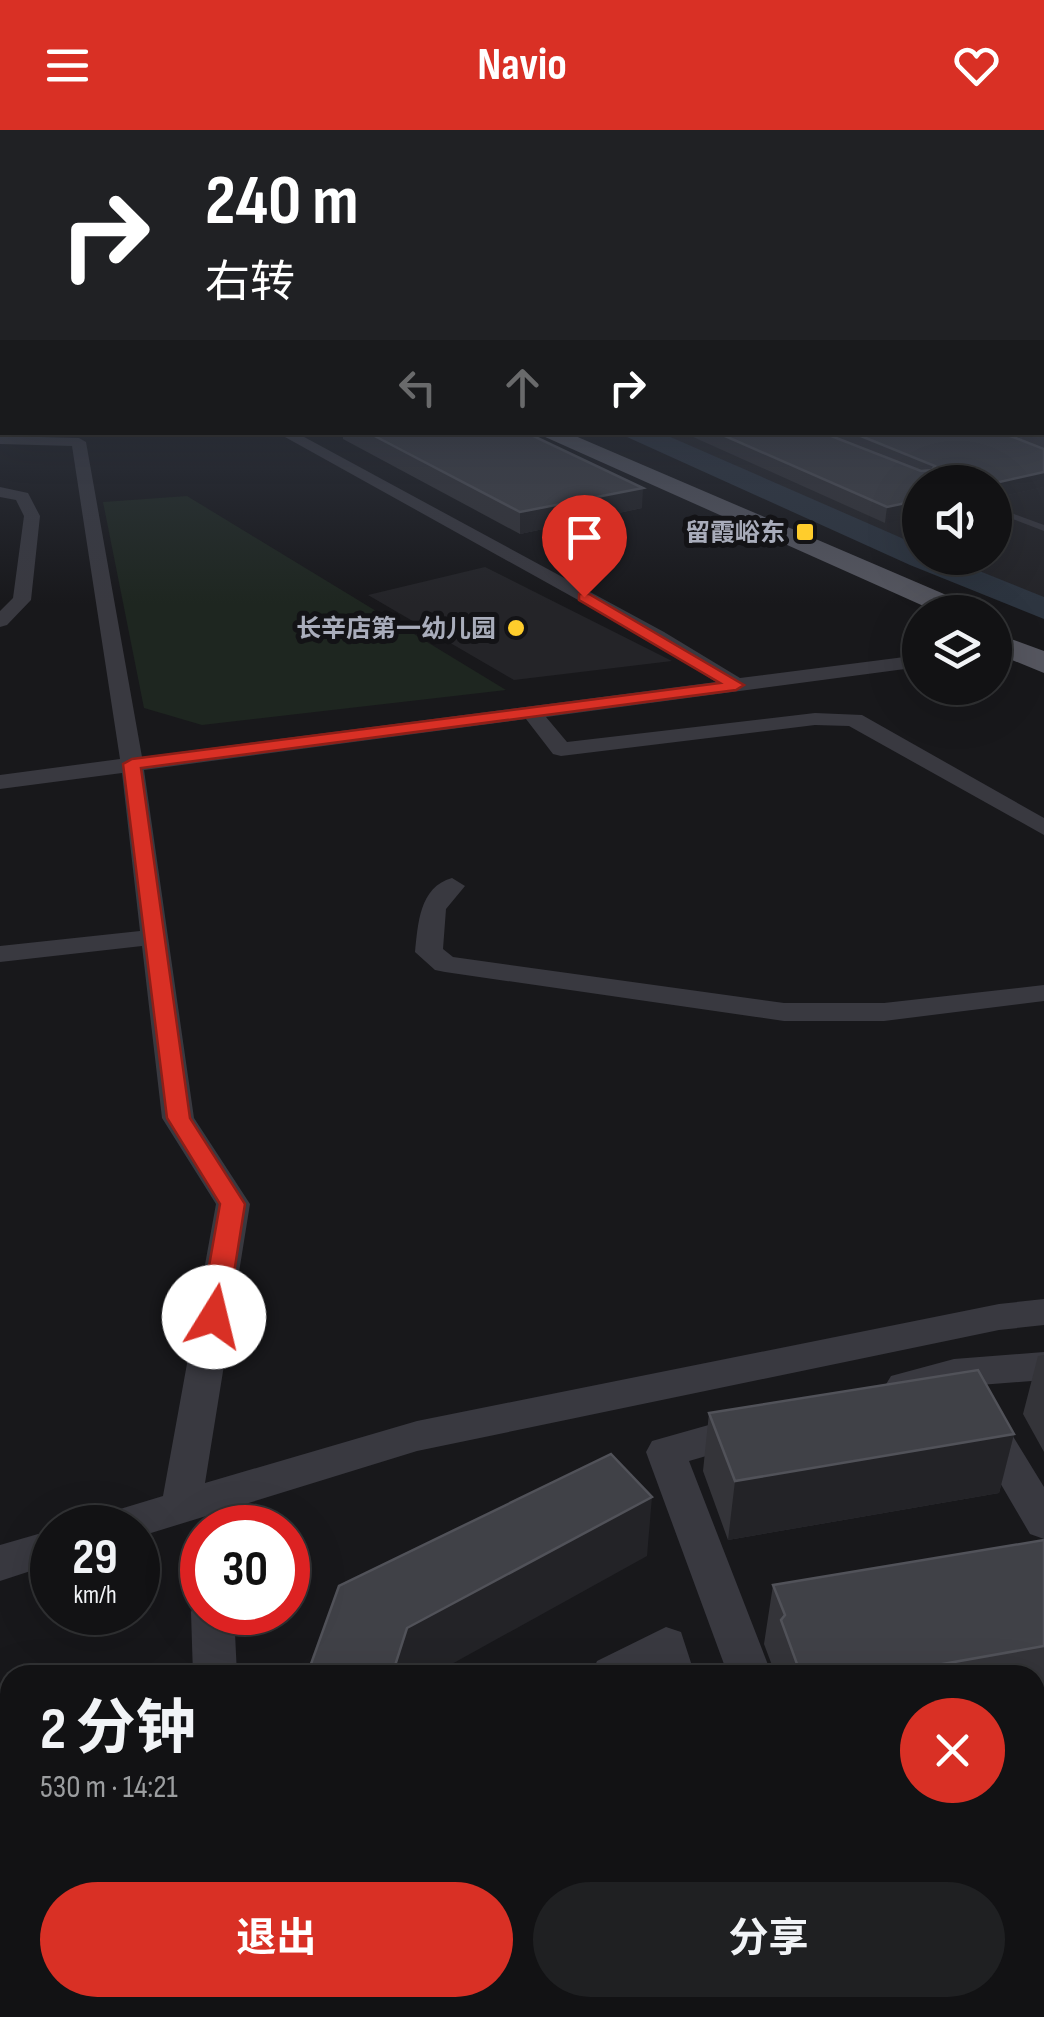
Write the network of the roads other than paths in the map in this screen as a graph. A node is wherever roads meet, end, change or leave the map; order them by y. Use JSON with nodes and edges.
{"nodes":[{"id":1,"x":288,"y":435,"type":"edge"},
{"id":2,"x":529,"y":435,"type":"edge"},
{"id":3,"x":553,"y":435,"type":"edge"},
{"id":4,"x":1038,"y":435,"type":"edge"},
{"id":5,"x":88,"y":436,"type":"dead end"},
{"id":6,"x":983,"y":438,"type":"edge"},
{"id":7,"x":0,"y":440,"type":"edge"},
{"id":8,"x":56,"y":442,"type":"junction"},
{"id":9,"x":997,"y":442,"type":"junction"},
{"id":10,"x":1013,"y":448,"type":"edge"},
{"id":11,"x":0,"y":492,"type":"edge"},
{"id":12,"x":1012,"y":516,"type":"edge"},
{"id":13,"x":1044,"y":528,"type":"edge"},
{"id":14,"x":923,"y":595,"type":"edge"},
{"id":15,"x":902,"y":600,"type":"edge"},
{"id":16,"x":0,"y":621,"type":"edge"},
{"id":17,"x":1012,"y":645,"type":"edge"},
{"id":18,"x":902,"y":663,"type":"edge"},
{"id":19,"x":1044,"y":663,"type":"edge"},
{"id":20,"x":736,"y":685,"type":"junction"},
{"id":21,"x":532,"y":712,"type":"junction"},
{"id":22,"x":132,"y":764,"type":"junction"},
{"id":23,"x":0,"y":782,"type":"edge"},
{"id":24,"x":1044,"y":828,"type":"edge"},
{"id":25,"x":452,"y":886,"type":"dead end"},
{"id":26,"x":154,"y":938,"type":"junction"},
{"id":27,"x":0,"y":954,"type":"edge"},
{"id":28,"x":1044,"y":992,"type":"edge"},
{"id":29,"x":1044,"y":1312,"type":"edge"},
{"id":30,"x":1044,"y":1366,"type":"edge"},
{"id":31,"x":954,"y":1372,"type":"junction"},
{"id":32,"x":877,"y":1394,"type":"edge"},
{"id":33,"x":781,"y":1420,"type":"edge"},
{"id":34,"x":182,"y":1504,"type":"junction"},
{"id":35,"x":160,"y":1511,"type":"edge"},
{"id":36,"x":1044,"y":1522,"type":"edge"},
{"id":37,"x":30,"y":1554,"type":"edge"},
{"id":38,"x":0,"y":1563,"type":"edge"},
{"id":39,"x":213,"y":1635,"type":"edge"},
{"id":40,"x":215,"y":1665,"type":"edge"},
{"id":41,"x":631,"y":1665,"type":"edge"},
{"id":42,"x":671,"y":1665,"type":"edge"},
{"id":43,"x":746,"y":1665,"type":"edge"}],
"edges":[{"from":1,"to":20,"type":"street"},
{"from":2,"to":15,"type":"main road"},
{"from":3,"to":14,"type":"main road"},
{"from":4,"to":9,"type":"lane"},
{"from":5,"to":8,"type":"street"},
{"from":6,"to":9,"type":"lane"},
{"from":7,"to":8,"type":"street"},
{"from":8,"to":22,"type":"street"},
{"from":9,"to":10,"type":"lane"},
{"from":11,"to":16,"type":"street"},
{"from":12,"to":13,"type":"lane"},
{"from":17,"to":19,"type":"main road"},
{"from":18,"to":20,"type":"street"},
{"from":20,"to":21,"type":"street"},
{"from":21,"to":22,"type":"street"},
{"from":21,"to":24,"type":"street"},
{"from":22,"to":23,"type":"street"},
{"from":22,"to":26,"type":"street"},
{"from":25,"to":28,"type":"street"},
{"from":26,"to":27,"type":"street"},
{"from":26,"to":34,"type":"street"},
{"from":29,"to":34,"type":"street"},
{"from":30,"to":31,"type":"street"},
{"from":31,"to":32,"type":"street"},
{"from":31,"to":36,"type":"street"},
{"from":33,"to":43,"type":"street"},
{"from":34,"to":35,"type":"street"},
{"from":37,"to":38,"type":"street"},
{"from":39,"to":40,"type":"street"},
{"from":41,"to":42,"type":"street"}]}
